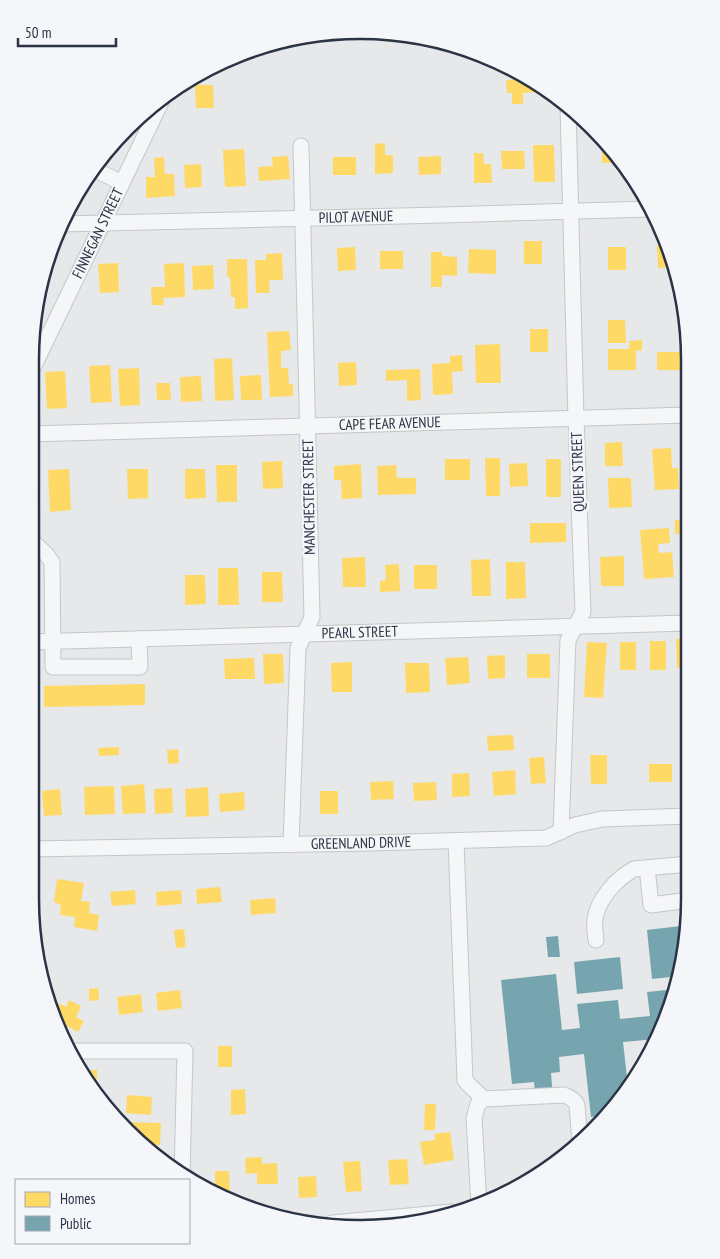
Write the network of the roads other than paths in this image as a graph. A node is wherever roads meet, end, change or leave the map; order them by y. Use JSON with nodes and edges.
{"nodes":[{"id":1,"x":157,"y":111,"type":"edge"},
{"id":2,"x":568,"y":115,"type":"edge"},
{"id":3,"x":301,"y":146,"type":"dead end"},
{"id":4,"x":100,"y":172,"type":"edge"},
{"id":5,"x":122,"y":183,"type":"junction"},
{"id":6,"x":643,"y":209,"type":"edge"},
{"id":7,"x":571,"y":211,"type":"junction"},
{"id":8,"x":303,"y":218,"type":"junction"},
{"id":9,"x":103,"y":223,"type":"junction"},
{"id":10,"x":69,"y":224,"type":"edge"},
{"id":11,"x":39,"y":355,"type":"edge"},
{"id":12,"x":681,"y":416,"type":"edge"},
{"id":13,"x":576,"y":419,"type":"junction"},
{"id":14,"x":308,"y":427,"type":"junction"},
{"id":15,"x":39,"y":434,"type":"edge"},
{"id":16,"x":39,"y":547,"type":"edge"},
{"id":17,"x":681,"y":623,"type":"edge"},
{"id":18,"x":574,"y":626,"type":"junction"},
{"id":19,"x":304,"y":634,"type":"junction"},
{"id":20,"x":139,"y":639,"type":"junction"},
{"id":21,"x":39,"y":642,"type":"edge"},
{"id":22,"x":54,"y":642,"type":"junction"},
{"id":23,"x":681,"y":816,"type":"edge"},
{"id":24,"x":561,"y":832,"type":"junction"},
{"id":25,"x":456,"y":841,"type":"junction"},
{"id":26,"x":291,"y":845,"type":"junction"},
{"id":27,"x":39,"y":849,"type":"edge"},
{"id":28,"x":681,"y":865,"type":"edge"},
{"id":29,"x":647,"y":868,"type":"junction"},
{"id":30,"x":681,"y":901,"type":"edge"},
{"id":31,"x":596,"y":940,"type":"dead end"},
{"id":32,"x":77,"y":1051,"type":"edge"},
{"id":33,"x":484,"y":1099,"type":"junction"},
{"id":34,"x":579,"y":1134,"type":"edge"},
{"id":35,"x":182,"y":1166,"type":"edge"},
{"id":36,"x":479,"y":1198,"type":"edge"},
{"id":37,"x":413,"y":1216,"type":"edge"},
{"id":38,"x":372,"y":1220,"type":"edge"}],
"edges":[{"from":1,"to":5,"type":"street","name":"FINNEGAN STREET"},
{"from":2,"to":7,"type":"street","name":"QUEEN STREET"},
{"from":3,"to":8,"type":"street","name":"MANCHESTER STREET"},
{"from":4,"to":5,"type":"street"},
{"from":5,"to":9,"type":"street","name":"FINNEGAN STREET"},
{"from":6,"to":7,"type":"street","name":"PILOT AVENUE"},
{"from":7,"to":8,"type":"street","name":"PILOT AVENUE"},
{"from":7,"to":13,"type":"street","name":"QUEEN STREET"},
{"from":8,"to":9,"type":"street","name":"PILOT AVENUE"},
{"from":8,"to":14,"type":"street","name":"MANCHESTER STREET"},
{"from":9,"to":10,"type":"street","name":"PILOT AVENUE"},
{"from":9,"to":11,"type":"street","name":"FINNEGAN STREET"},
{"from":12,"to":13,"type":"street","name":"CAPE FEAR AVENUE"},
{"from":13,"to":14,"type":"street","name":"CAPE FEAR AVENUE"},
{"from":13,"to":18,"type":"street","name":"QUEEN STREET"},
{"from":14,"to":15,"type":"street","name":"CAPE FEAR AVENUE"},
{"from":14,"to":19,"type":"street","name":"MANCHESTER STREET"},
{"from":16,"to":22,"type":"street"},
{"from":17,"to":18,"type":"street","name":"PEARL STREET"},
{"from":18,"to":19,"type":"street","name":"PEARL STREET"},
{"from":18,"to":24,"type":"street","name":"QUEEN STREET"},
{"from":19,"to":20,"type":"street","name":"PEARL STREET"},
{"from":19,"to":26,"type":"street","name":"MANCHESTER STREET"},
{"from":20,"to":22,"type":"street","name":"PEARL STREET"},
{"from":20,"to":22,"type":"street"},
{"from":21,"to":22,"type":"street","name":"PEARL STREET"},
{"from":23,"to":24,"type":"street","name":"GREENLAND DRIVE"},
{"from":24,"to":25,"type":"street","name":"GREENLAND DRIVE"},
{"from":25,"to":26,"type":"street","name":"GREENLAND DRIVE"},
{"from":25,"to":33,"type":"street"},
{"from":26,"to":27,"type":"street","name":"GREENLAND DRIVE"},
{"from":28,"to":29,"type":"street"},
{"from":29,"to":30,"type":"street"},
{"from":29,"to":31,"type":"street"},
{"from":32,"to":35,"type":"street"},
{"from":33,"to":34,"type":"street"},
{"from":33,"to":36,"type":"street"},
{"from":37,"to":38,"type":"street"}]}
